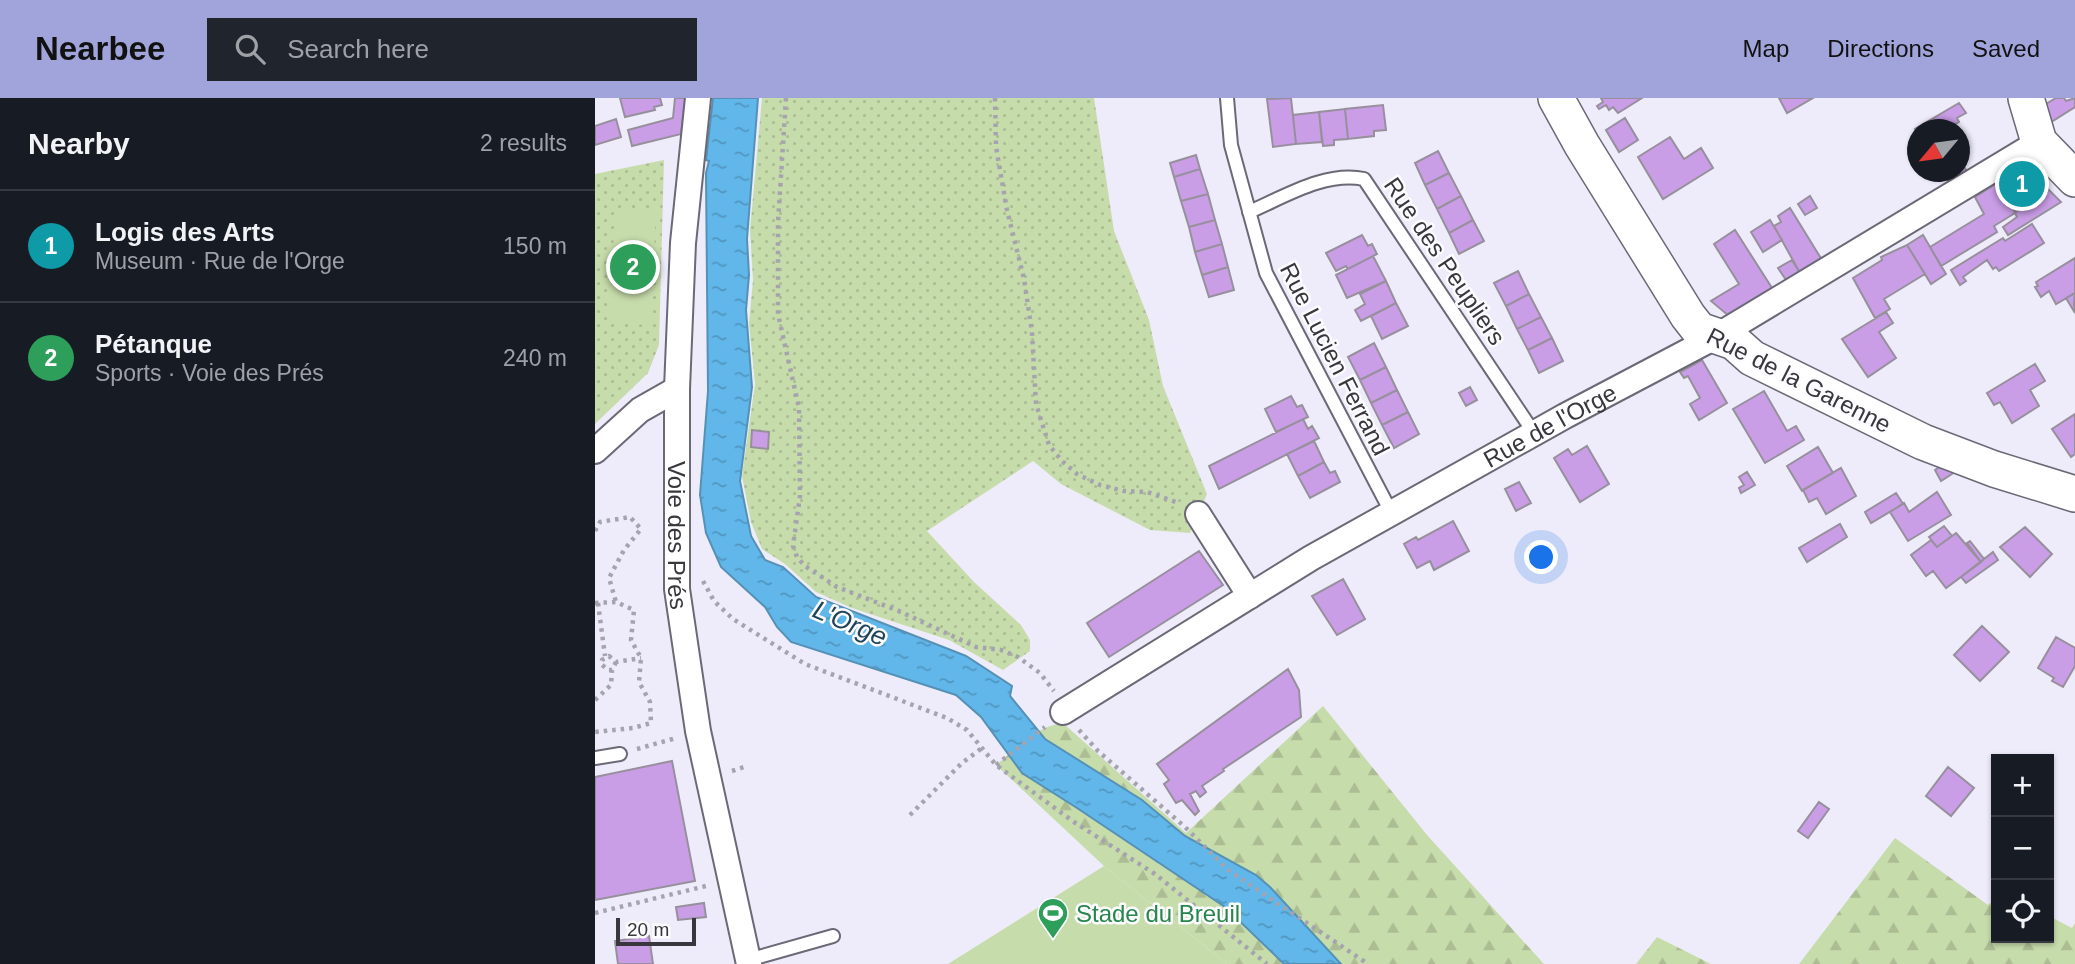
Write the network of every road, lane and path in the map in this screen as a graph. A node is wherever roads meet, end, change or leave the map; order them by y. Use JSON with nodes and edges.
{"nodes":[{"id":1,"x":698,"y":98,"type":"edge"},
{"id":2,"x":786,"y":98,"type":"edge"},
{"id":3,"x":995,"y":98,"type":"edge"},
{"id":4,"x":1227,"y":98,"type":"edge"},
{"id":5,"x":1556,"y":98,"type":"edge"},
{"id":6,"x":2026,"y":98,"type":"edge"},
{"id":7,"x":2039,"y":142,"type":"junction"},
{"id":8,"x":2075,"y":179,"type":"edge"},
{"id":9,"x":1249,"y":212,"type":"junction"},
{"id":10,"x":1717,"y":336,"type":"junction"},
{"id":11,"x":677,"y":389,"type":"junction"},
{"id":12,"x":1534,"y":433,"type":"junction"},
{"id":13,"x":595,"y":451,"type":"edge"},
{"id":14,"x":2075,"y":494,"type":"edge"},
{"id":15,"x":1391,"y":512,"type":"junction"},
{"id":16,"x":1198,"y":514,"type":"joint"},
{"id":17,"x":595,"y":531,"type":"edge"},
{"id":18,"x":698,"y":571,"type":"dead end"},
{"id":19,"x":1250,"y":596,"type":"junction"},
{"id":20,"x":616,"y":602,"type":"junction"},
{"id":21,"x":597,"y":603,"type":"edge"},
{"id":22,"x":605,"y":656,"type":"junction"},
{"id":23,"x":641,"y":658,"type":"junction"},
{"id":24,"x":616,"y":662,"type":"junction"},
{"id":25,"x":601,"y":664,"type":"junction"},
{"id":26,"x":595,"y":667,"type":"edge"},
{"id":27,"x":613,"y":670,"type":"junction"},
{"id":28,"x":595,"y":700,"type":"edge"},
{"id":29,"x":1054,"y":720,"type":"junction"},
{"id":30,"x":698,"y":731,"type":"junction"},
{"id":31,"x":595,"y":732,"type":"edge"},
{"id":32,"x":982,"y":748,"type":"junction"},
{"id":33,"x":620,"y":754,"type":"joint"},
{"id":34,"x":595,"y":758,"type":"edge"},
{"id":35,"x":996,"y":765,"type":"junction"},
{"id":36,"x":910,"y":815,"type":"dead end"},
{"id":37,"x":730,"y":881,"type":"junction"},
{"id":38,"x":595,"y":913,"type":"edge"},
{"id":39,"x":833,"y":936,"type":"dead end"},
{"id":40,"x":749,"y":962,"type":"edge"},
{"id":41,"x":1267,"y":964,"type":"edge"},
{"id":42,"x":1368,"y":964,"type":"edge"}],
"edges":[{"from":1,"to":11,"type":"street","name":"Voie des Prés"},
{"from":2,"to":29,"type":"path"},
{"from":3,"to":16,"type":"path"},
{"from":4,"to":9,"type":"lane","name":"Rue Lucien Ferrand"},
{"from":5,"to":10,"type":"main road","name":"Rue de la Garenne"},
{"from":6,"to":7,"type":"main road"},
{"from":7,"to":8,"type":"main road"},
{"from":7,"to":10,"type":"street","name":"Rue de l'Orge"},
{"from":9,"to":12,"type":"lane","name":"Rue des Peupliers"},
{"from":9,"to":15,"type":"lane","name":"Rue Lucien Ferrand"},
{"from":10,"to":12,"type":"street","name":"Rue de l'Orge"},
{"from":10,"to":14,"type":"main road","name":"Rue de la Garenne"},
{"from":11,"to":13,"type":"street"},
{"from":11,"to":30,"type":"street","name":"Voie des Prés"},
{"from":12,"to":15,"type":"street","name":"Rue de l'Orge"},
{"from":15,"to":19,"type":"street","name":"Rue de l'Orge"},
{"from":16,"to":19,"type":"street"},
{"from":17,"to":20,"type":"path"},
{"from":18,"to":32,"type":"path"},
{"from":19,"to":29,"type":"street","name":"Rue de l'Orge"},
{"from":20,"to":21,"type":"path"},
{"from":20,"to":23,"type":"path"},
{"from":21,"to":22,"type":"path"},
{"from":22,"to":24,"type":"path"},
{"from":22,"to":25,"type":"path"},
{"from":23,"to":24,"type":"path"},
{"from":23,"to":31,"type":"path"},
{"from":24,"to":27,"type":"path"},
{"from":25,"to":26,"type":"path"},
{"from":25,"to":27,"type":"path"},
{"from":27,"to":28,"type":"path"},
{"from":29,"to":35,"type":"path"},
{"from":29,"to":42,"type":"path"},
{"from":30,"to":33,"type":"path"},
{"from":30,"to":37,"type":"street","name":"Voie des Prés"},
{"from":32,"to":35,"type":"path"},
{"from":32,"to":36,"type":"path"},
{"from":33,"to":34,"type":"lane"},
{"from":35,"to":41,"type":"path"},
{"from":37,"to":38,"type":"path"},
{"from":37,"to":40,"type":"street","name":"Voie des Prés"},
{"from":39,"to":40,"type":"lane"}]}
